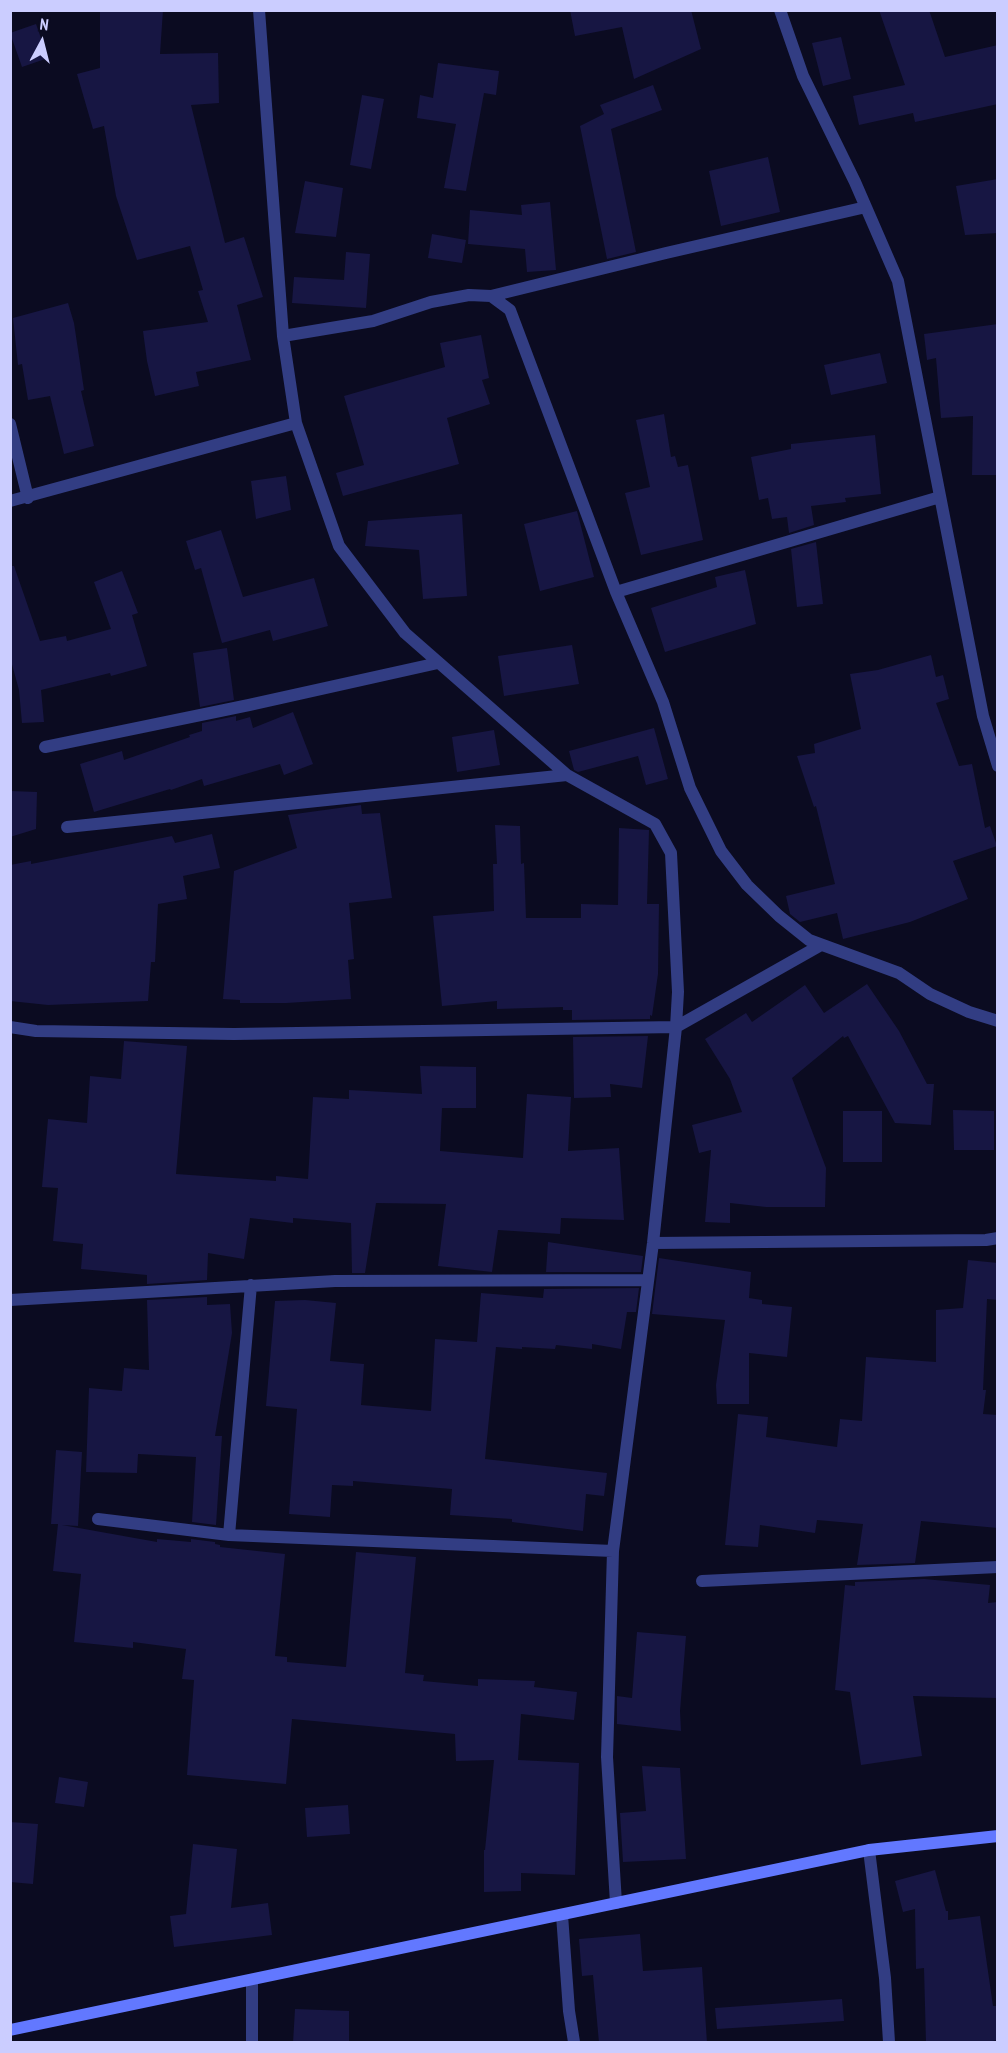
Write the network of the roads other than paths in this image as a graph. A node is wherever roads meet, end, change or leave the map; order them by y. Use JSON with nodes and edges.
{"nodes":[{"id":1,"x":259,"y":10,"type":"edge"},
{"id":2,"x":780,"y":10,"type":"edge"},
{"id":3,"x":866,"y":207,"type":"junction"},
{"id":4,"x":491,"y":296,"type":"junction"},
{"id":5,"x":283,"y":336,"type":"junction"},
{"id":6,"x":296,"y":423,"type":"junction"},
{"id":7,"x":10,"y":424,"type":"edge"},
{"id":8,"x":940,"y":497,"type":"junction"},
{"id":9,"x":28,"y":498,"type":"junction"},
{"id":10,"x":10,"y":501,"type":"edge"},
{"id":11,"x":616,"y":592,"type":"junction"},
{"id":12,"x":438,"y":663,"type":"junction"},
{"id":13,"x":45,"y":747,"type":"dead end"},
{"id":14,"x":998,"y":766,"type":"edge"},
{"id":15,"x":567,"y":775,"type":"junction"},
{"id":16,"x":67,"y":827,"type":"dead end"},
{"id":17,"x":821,"y":945,"type":"junction"},
{"id":18,"x":998,"y":1021,"type":"edge"},
{"id":19,"x":10,"y":1027,"type":"edge"},
{"id":20,"x":676,"y":1027,"type":"junction"},
{"id":21,"x":998,"y":1238,"type":"edge"},
{"id":22,"x":653,"y":1243,"type":"junction"},
{"id":23,"x":648,"y":1280,"type":"junction"},
{"id":24,"x":251,"y":1285,"type":"junction"},
{"id":25,"x":10,"y":1300,"type":"edge"},
{"id":26,"x":98,"y":1519,"type":"dead end"},
{"id":27,"x":229,"y":1535,"type":"junction"},
{"id":28,"x":613,"y":1551,"type":"junction"},
{"id":29,"x":998,"y":1568,"type":"edge"},
{"id":30,"x":702,"y":1581,"type":"dead end"},
{"id":31,"x":998,"y":1836,"type":"edge"},
{"id":32,"x":869,"y":1850,"type":"junction"},
{"id":33,"x":616,"y":1903,"type":"junction"},
{"id":34,"x":562,"y":1914,"type":"junction"},
{"id":35,"x":252,"y":1980,"type":"junction"},
{"id":36,"x":10,"y":2030,"type":"edge"},
{"id":37,"x":252,"y":2043,"type":"edge"},
{"id":38,"x":574,"y":2043,"type":"edge"},
{"id":39,"x":889,"y":2043,"type":"edge"}],
"edges":[{"from":1,"to":5,"type":"street"},
{"from":2,"to":3,"type":"street"},
{"from":3,"to":4,"type":"street"},
{"from":3,"to":8,"type":"street"},
{"from":4,"to":5,"type":"street"},
{"from":4,"to":11,"type":"street"},
{"from":5,"to":6,"type":"street"},
{"from":6,"to":9,"type":"street"},
{"from":6,"to":12,"type":"street"},
{"from":7,"to":9,"type":"street"},
{"from":8,"to":11,"type":"street"},
{"from":8,"to":14,"type":"street"},
{"from":9,"to":10,"type":"street"},
{"from":11,"to":17,"type":"street"},
{"from":12,"to":13,"type":"street"},
{"from":12,"to":15,"type":"street"},
{"from":15,"to":16,"type":"street"},
{"from":15,"to":20,"type":"street"},
{"from":17,"to":18,"type":"street"},
{"from":17,"to":20,"type":"street"},
{"from":19,"to":20,"type":"street"},
{"from":20,"to":22,"type":"street"},
{"from":21,"to":22,"type":"street"},
{"from":22,"to":23,"type":"street"},
{"from":23,"to":24,"type":"street"},
{"from":23,"to":28,"type":"street"},
{"from":24,"to":25,"type":"street"},
{"from":24,"to":27,"type":"street"},
{"from":26,"to":27,"type":"street"},
{"from":27,"to":28,"type":"street"},
{"from":28,"to":33,"type":"street"},
{"from":29,"to":30,"type":"street"},
{"from":31,"to":32,"type":"street"},
{"from":32,"to":33,"type":"street"},
{"from":32,"to":39,"type":"street"},
{"from":33,"to":34,"type":"street"},
{"from":34,"to":35,"type":"street"},
{"from":34,"to":38,"type":"street"},
{"from":35,"to":36,"type":"street"},
{"from":35,"to":37,"type":"street"}]}
